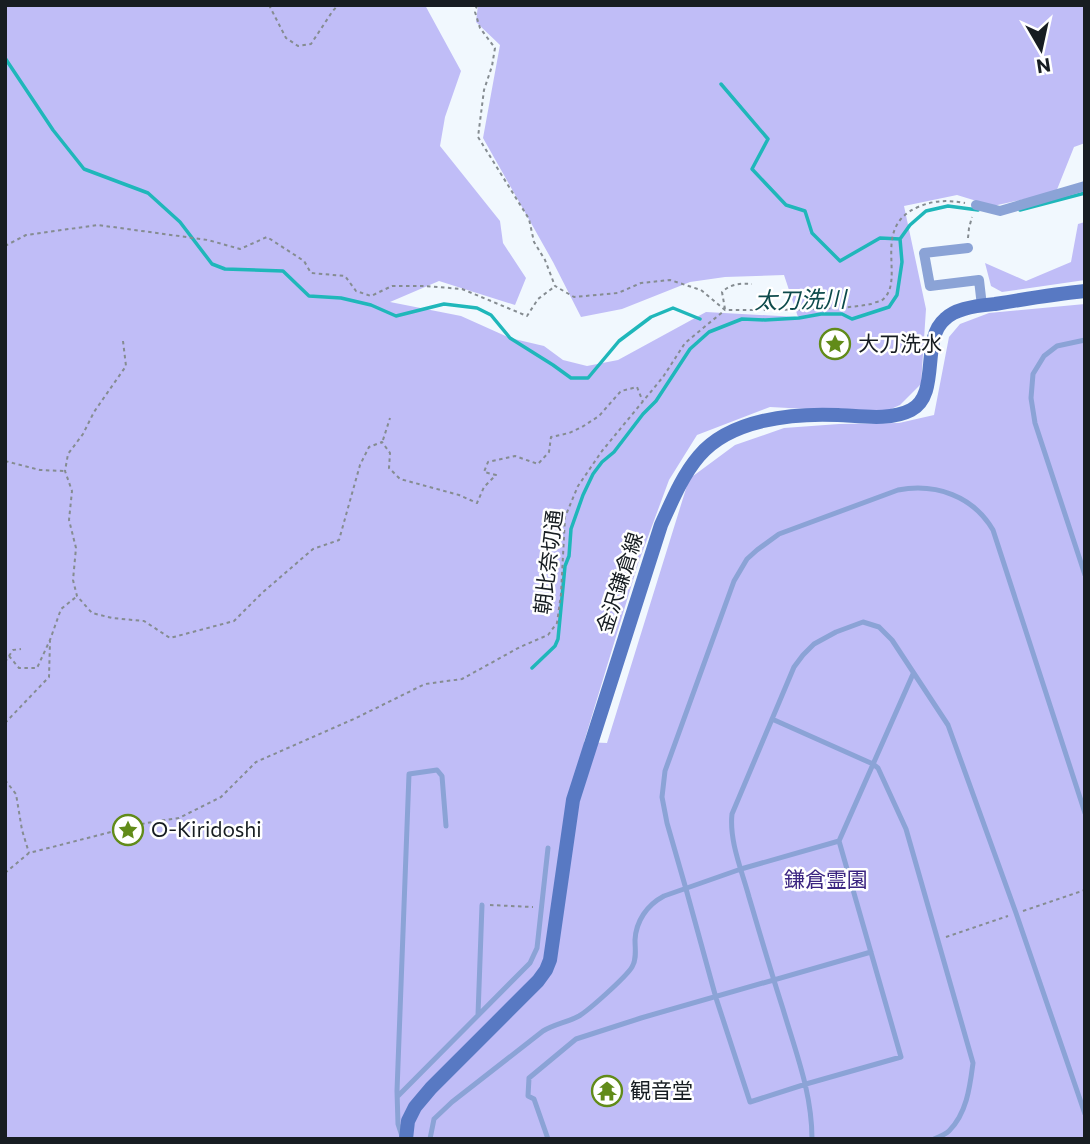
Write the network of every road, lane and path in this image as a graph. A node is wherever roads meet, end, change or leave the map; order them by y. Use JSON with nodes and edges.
{"nodes":[{"id":1,"x":269,"y":5,"type":"edge"},
{"id":2,"x":338,"y":5,"type":"edge"},
{"id":3,"x":477,"y":5,"type":"edge"},
{"id":4,"x":1085,"y":186,"type":"edge"},
{"id":5,"x":976,"y":205,"type":"junction"},
{"id":6,"x":5,"y":246,"type":"edge"},
{"id":7,"x":968,"y":248,"type":"joint"},
{"id":8,"x":751,"y":284,"type":"dead end"},
{"id":9,"x":555,"y":286,"type":"junction"},
{"id":10,"x":1085,"y":290,"type":"edge"},
{"id":11,"x":982,"y":306,"type":"junction"},
{"id":12,"x":725,"y":310,"type":"junction"},
{"id":13,"x":1085,"y":340,"type":"edge"},
{"id":14,"x":123,"y":341,"type":"dead end"},
{"id":15,"x":643,"y":401,"type":"junction"},
{"id":16,"x":390,"y":418,"type":"dead end"},
{"id":17,"x":382,"y":442,"type":"junction"},
{"id":18,"x":5,"y":461,"type":"edge"},
{"id":19,"x":65,"y":471,"type":"junction"},
{"id":20,"x":1085,"y":575,"type":"edge"},
{"id":21,"x":77,"y":596,"type":"junction"},
{"id":22,"x":50,"y":640,"type":"junction"},
{"id":23,"x":21,"y":649,"type":"dead end"},
{"id":24,"x":9,"y":656,"type":"junction"},
{"id":25,"x":5,"y":662,"type":"edge"},
{"id":26,"x":913,"y":674,"type":"junction"},
{"id":27,"x":772,"y":719,"type":"junction"},
{"id":28,"x":5,"y":723,"type":"edge"},
{"id":29,"x":873,"y":764,"type":"junction"},
{"id":30,"x":5,"y":780,"type":"edge"},
{"id":31,"x":1085,"y":813,"type":"edge"},
{"id":32,"x":446,"y":826,"type":"dead end"},
{"id":33,"x":839,"y":841,"type":"junction"},
{"id":34,"x":548,"y":848,"type":"dead end"},
{"id":35,"x":29,"y":853,"type":"junction"},
{"id":36,"x":741,"y":869,"type":"junction"},
{"id":37,"x":5,"y":873,"type":"edge"},
{"id":38,"x":686,"y":889,"type":"junction"},
{"id":39,"x":482,"y":905,"type":"joint"},
{"id":40,"x":542,"y":908,"type":"junction"},
{"id":41,"x":871,"y":952,"type":"junction"},
{"id":42,"x":774,"y":980,"type":"junction"},
{"id":43,"x":716,"y":998,"type":"junction"},
{"id":44,"x":478,"y":1015,"type":"junction"},
{"id":45,"x":806,"y":1084,"type":"junction"},
{"id":46,"x":397,"y":1097,"type":"junction"},
{"id":47,"x":1085,"y":1114,"type":"edge"},
{"id":48,"x":405,"y":1139,"type":"edge"},
{"id":49,"x":430,"y":1139,"type":"edge"},
{"id":50,"x":548,"y":1139,"type":"edge"},
{"id":51,"x":812,"y":1139,"type":"edge"},
{"id":52,"x":934,"y":1139,"type":"edge"}],
"edges":[{"from":1,"to":2,"type":"path"},
{"from":3,"to":9,"type":"path"},
{"from":4,"to":5,"type":"street"},
{"from":5,"to":7,"type":"path"},
{"from":5,"to":12,"type":"path"},
{"from":6,"to":9,"type":"path"},
{"from":7,"to":11,"type":"street"},
{"from":8,"to":12,"type":"path"},
{"from":9,"to":12,"type":"path"},
{"from":10,"to":11,"type":"main road","name":"金沢鎌倉線"},
{"from":11,"to":48,"type":"main road","name":"金沢鎌倉線"},
{"from":12,"to":15,"type":"path","name":"朝比奈切通"},
{"from":13,"to":20,"type":"lane"},
{"from":14,"to":19,"type":"path"},
{"from":15,"to":17,"type":"path"},
{"from":15,"to":35,"type":"path","name":"朝比奈切通"},
{"from":16,"to":17,"type":"path"},
{"from":17,"to":21,"type":"path"},
{"from":18,"to":19,"type":"path"},
{"from":19,"to":21,"type":"path"},
{"from":21,"to":22,"type":"path"},
{"from":22,"to":24,"type":"path"},
{"from":22,"to":28,"type":"path"},
{"from":23,"to":24,"type":"path"},
{"from":24,"to":25,"type":"path"},
{"from":26,"to":27,"type":"lane"},
{"from":26,"to":29,"type":"lane"},
{"from":26,"to":47,"type":"lane"},
{"from":27,"to":29,"type":"lane"},
{"from":27,"to":36,"type":"lane"},
{"from":29,"to":33,"type":"lane"},
{"from":29,"to":52,"type":"lane"},
{"from":30,"to":35,"type":"path"},
{"from":31,"to":38,"type":"lane"},
{"from":32,"to":46,"type":"lane"},
{"from":33,"to":36,"type":"lane"},
{"from":33,"to":41,"type":"lane"},
{"from":34,"to":40,"type":"lane"},
{"from":35,"to":37,"type":"path"},
{"from":36,"to":38,"type":"lane"},
{"from":36,"to":42,"type":"lane"},
{"from":38,"to":43,"type":"lane"},
{"from":38,"to":49,"type":"lane"},
{"from":39,"to":40,"type":"path"},
{"from":39,"to":44,"type":"lane"},
{"from":40,"to":44,"type":"lane"},
{"from":41,"to":42,"type":"lane"},
{"from":41,"to":45,"type":"lane"},
{"from":42,"to":43,"type":"lane"},
{"from":42,"to":45,"type":"lane"},
{"from":43,"to":45,"type":"lane"},
{"from":43,"to":50,"type":"lane"},
{"from":44,"to":46,"type":"lane"},
{"from":45,"to":51,"type":"lane"},
{"from":46,"to":48,"type":"lane"}]}
